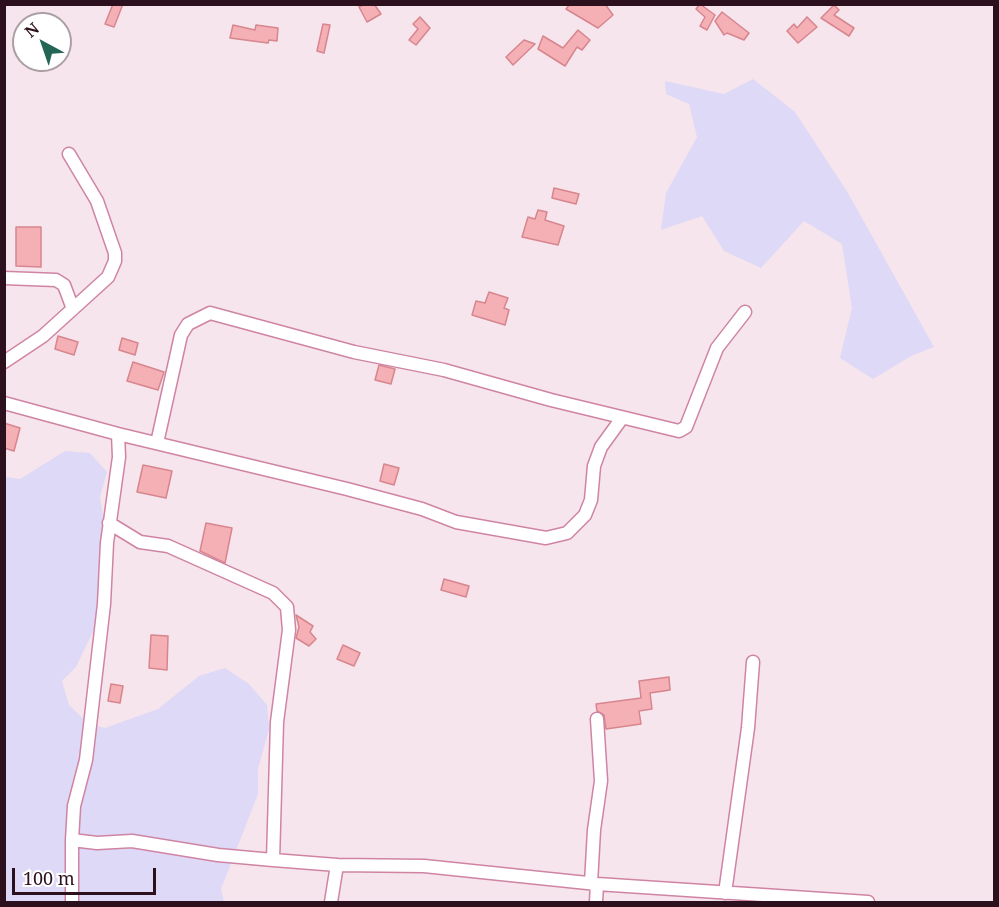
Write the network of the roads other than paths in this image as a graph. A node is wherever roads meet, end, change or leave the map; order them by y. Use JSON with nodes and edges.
{"nodes":[{"id":1,"x":69,"y":154,"type":"dead end"},
{"id":2,"x":4,"y":278,"type":"edge"},
{"id":3,"x":73,"y":309,"type":"junction"},
{"id":4,"x":745,"y":312,"type":"dead end"},
{"id":5,"x":4,"y":362,"type":"edge"},
{"id":6,"x":4,"y":403,"type":"edge"},
{"id":7,"x":622,"y":418,"type":"junction"},
{"id":8,"x":118,"y":434,"type":"junction"},
{"id":9,"x":157,"y":443,"type":"junction"},
{"id":10,"x":109,"y":523,"type":"junction"},
{"id":11,"x":753,"y":662,"type":"dead end"},
{"id":12,"x":597,"y":719,"type":"dead end"},
{"id":13,"x":72,"y":840,"type":"junction"},
{"id":14,"x":273,"y":860,"type":"junction"},
{"id":15,"x":337,"y":865,"type":"junction"},
{"id":16,"x":594,"y":883,"type":"junction"},
{"id":17,"x":725,"y":892,"type":"junction"},
{"id":18,"x":813,"y":901,"type":"edge"},
{"id":19,"x":72,"y":903,"type":"edge"},
{"id":20,"x":331,"y":903,"type":"edge"},
{"id":21,"x":596,"y":903,"type":"edge"},
{"id":22,"x":868,"y":903,"type":"edge"}],
"edges":[{"from":1,"to":3,"type":"street"},
{"from":2,"to":3,"type":"street"},
{"from":3,"to":5,"type":"street"},
{"from":4,"to":7,"type":"street"},
{"from":6,"to":8,"type":"street"},
{"from":7,"to":9,"type":"street"},
{"from":7,"to":9,"type":"street"},
{"from":8,"to":9,"type":"street"},
{"from":8,"to":10,"type":"street"},
{"from":10,"to":13,"type":"street"},
{"from":10,"to":14,"type":"street"},
{"from":11,"to":17,"type":"street"},
{"from":12,"to":16,"type":"street"},
{"from":13,"to":14,"type":"street"},
{"from":13,"to":19,"type":"street"},
{"from":14,"to":15,"type":"street"},
{"from":15,"to":16,"type":"street"},
{"from":15,"to":20,"type":"street"},
{"from":16,"to":17,"type":"street"},
{"from":16,"to":21,"type":"street"},
{"from":17,"to":18,"type":"street"},
{"from":18,"to":22,"type":"street"}]}
